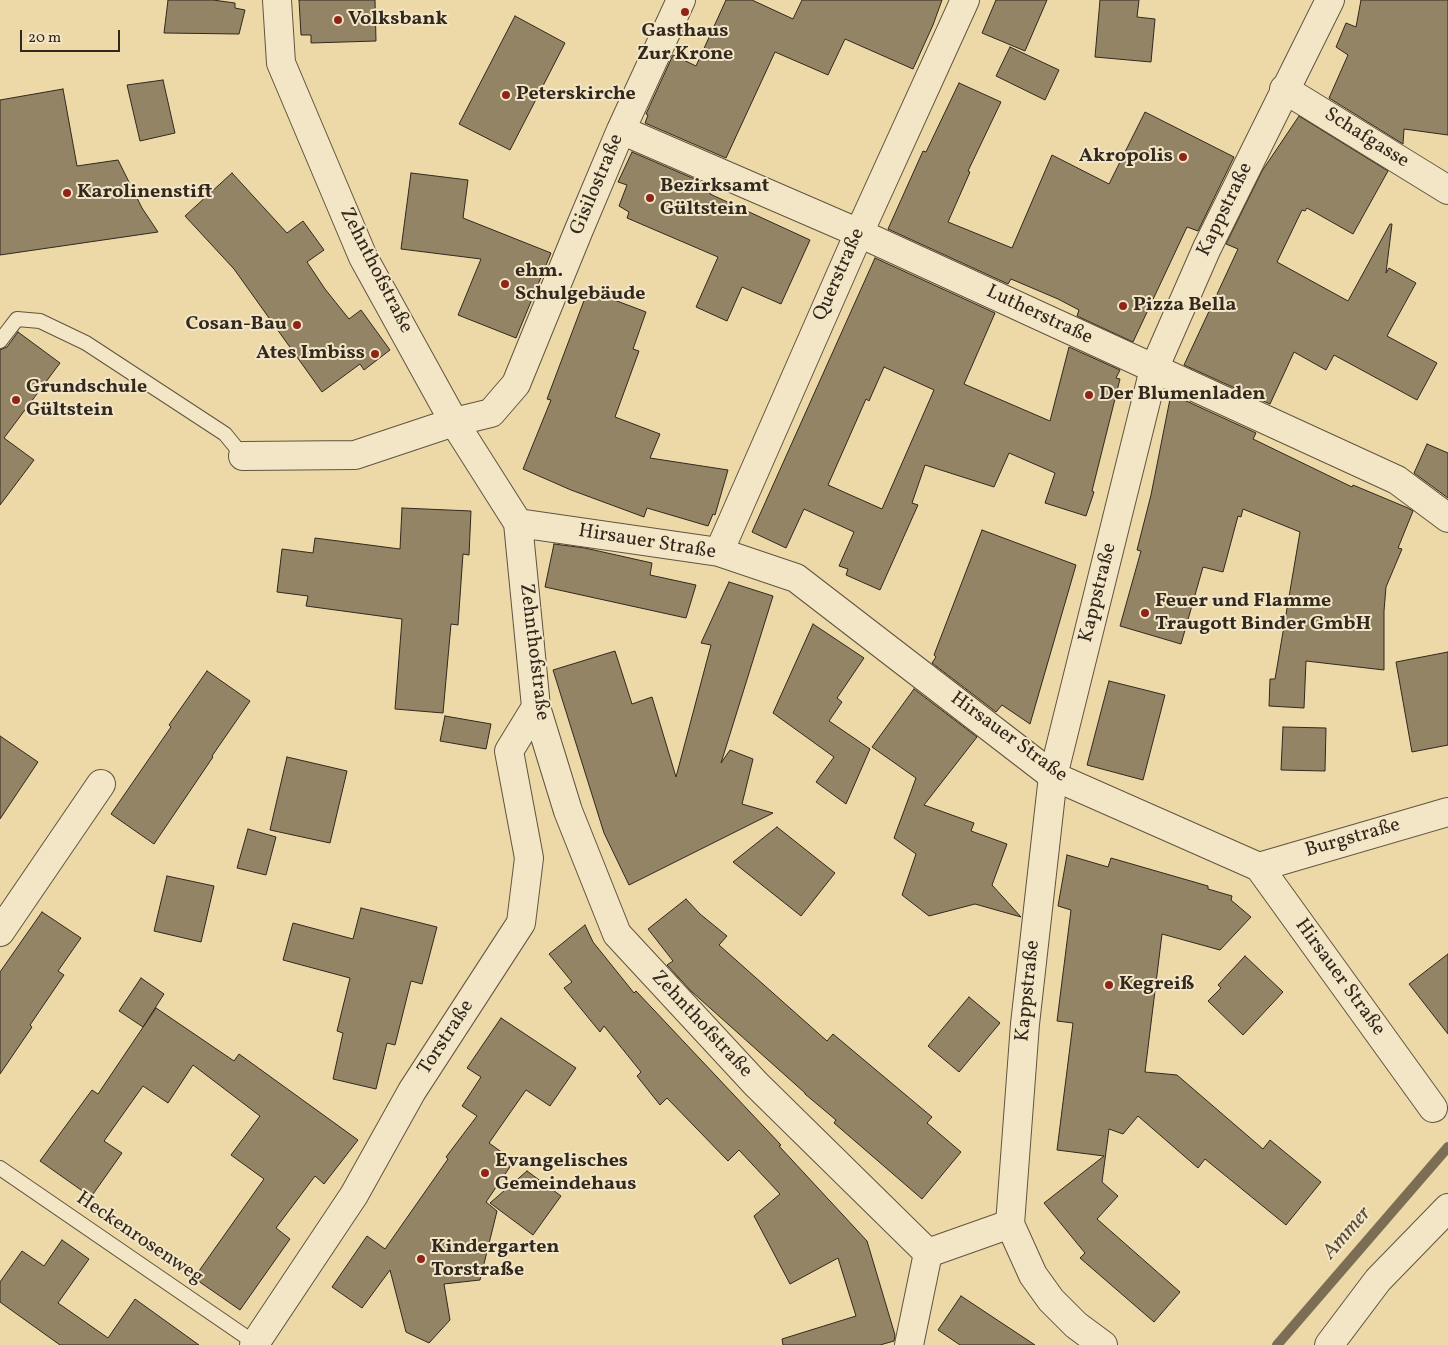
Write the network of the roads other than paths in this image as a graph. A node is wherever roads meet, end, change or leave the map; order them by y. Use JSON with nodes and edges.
{"nodes":[{"id":1,"x":277,"y":0,"type":"edge"},
{"id":2,"x":680,"y":0,"type":"edge"},
{"id":3,"x":965,"y":0,"type":"edge"},
{"id":4,"x":1330,"y":0,"type":"edge"},
{"id":5,"x":1284,"y":89,"type":"junction"},
{"id":6,"x":621,"y":130,"type":"junction"},
{"id":7,"x":1448,"y":190,"type":"edge"},
{"id":8,"x":859,"y":233,"type":"junction"},
{"id":9,"x":0,"y":341,"type":"edge"},
{"id":10,"x":1154,"y":369,"type":"junction"},
{"id":11,"x":454,"y":422,"type":"junction"},
{"id":12,"x":243,"y":456,"type":"joint"},
{"id":13,"x":1448,"y":518,"type":"edge"},
{"id":14,"x":518,"y":524,"type":"junction"},
{"id":15,"x":719,"y":552,"type":"junction"},
{"id":16,"x":536,"y":707,"type":"junction"},
{"id":17,"x":1054,"y":776,"type":"junction"},
{"id":18,"x":101,"y":784,"type":"dead end"},
{"id":19,"x":1448,"y":812,"type":"edge"},
{"id":20,"x":1259,"y":866,"type":"junction"},
{"id":21,"x":0,"y":932,"type":"edge"},
{"id":22,"x":1433,"y":1108,"type":"dead end"},
{"id":23,"x":0,"y":1168,"type":"edge"},
{"id":24,"x":1448,"y":1208,"type":"edge"},
{"id":25,"x":1010,"y":1224,"type":"junction"},
{"id":26,"x":928,"y":1253,"type":"junction"},
{"id":27,"x":255,"y":1344,"type":"edge"},
{"id":28,"x":909,"y":1345,"type":"edge"},
{"id":29,"x":1103,"y":1345,"type":"edge"},
{"id":30,"x":1329,"y":1345,"type":"edge"}],
"edges":[{"from":1,"to":11,"type":"street","name":"Zehnthofstraße"},
{"from":2,"to":6,"type":"street","name":"Gisilostraße"},
{"from":3,"to":8,"type":"street","name":"Querstraße"},
{"from":4,"to":5,"type":"street","name":"Kappstraße"},
{"from":5,"to":7,"type":"street","name":"Schafgasse"},
{"from":5,"to":10,"type":"street","name":"Kappstraße"},
{"from":6,"to":8,"type":"street","name":"Lutherstraße"},
{"from":6,"to":11,"type":"street","name":"Gisilostraße"},
{"from":8,"to":10,"type":"street","name":"Lutherstraße"},
{"from":8,"to":15,"type":"street","name":"Querstraße"},
{"from":9,"to":12,"type":"lane"},
{"from":10,"to":13,"type":"street","name":"Lutherstraße"},
{"from":10,"to":17,"type":"street","name":"Kappstraße"},
{"from":11,"to":12,"type":"street","name":"Gisilostraße"},
{"from":11,"to":14,"type":"street","name":"Zehnthofstraße"},
{"from":14,"to":15,"type":"street","name":"Hirsauer Straße"},
{"from":14,"to":16,"type":"street","name":"Zehnthofstraße"},
{"from":15,"to":17,"type":"street","name":"Hirsauer Straße"},
{"from":16,"to":26,"type":"street","name":"Zehnthofstraße"},
{"from":16,"to":27,"type":"street","name":"Torstraße"},
{"from":17,"to":20,"type":"street","name":"Hirsauer Straße"},
{"from":17,"to":25,"type":"street","name":"Kappstraße"},
{"from":18,"to":21,"type":"street"},
{"from":19,"to":20,"type":"street","name":"Burgstraße"},
{"from":20,"to":22,"type":"street","name":"Hirsauer Straße"},
{"from":23,"to":27,"type":"lane","name":"Heckenrosenweg"},
{"from":24,"to":30,"type":"street"},
{"from":25,"to":26,"type":"street"},
{"from":25,"to":29,"type":"street"},
{"from":26,"to":28,"type":"street"}]}
